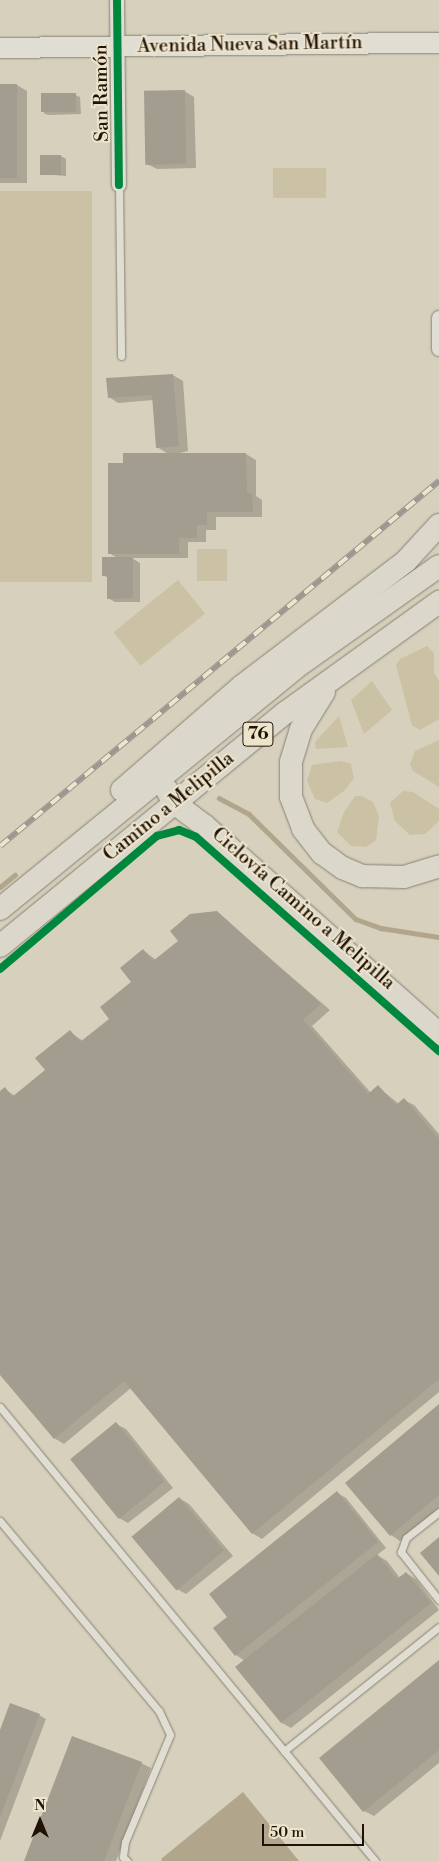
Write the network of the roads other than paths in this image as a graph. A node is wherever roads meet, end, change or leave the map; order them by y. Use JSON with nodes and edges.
{"nodes":[{"id":1,"x":117,"y":0,"type":"edge"},
{"id":2,"x":439,"y":43,"type":"edge"},
{"id":3,"x":118,"y":47,"type":"junction"},
{"id":4,"x":0,"y":48,"type":"edge"},
{"id":5,"x":119,"y":185,"type":"joint"},
{"id":6,"x":439,"y":318,"type":"edge"},
{"id":7,"x":439,"y":349,"type":"edge"},
{"id":8,"x":122,"y":356,"type":"dead end"},
{"id":9,"x":439,"y":525,"type":"edge"},
{"id":10,"x":439,"y":566,"type":"edge"},
{"id":11,"x":439,"y":602,"type":"edge"},
{"id":12,"x":344,"y":668,"type":"junction"},
{"id":13,"x":169,"y":770,"type":"junction"},
{"id":14,"x":173,"y":802,"type":"junction"},
{"id":15,"x":66,"y":854,"type":"junction"},
{"id":16,"x":439,"y":866,"type":"edge"},
{"id":17,"x":0,"y":909,"type":"edge"},
{"id":18,"x":0,"y":946,"type":"edge"},
{"id":19,"x":439,"y":1034,"type":"edge"},
{"id":20,"x":0,"y":1407,"type":"edge"},
{"id":21,"x":439,"y":1512,"type":"edge"},
{"id":22,"x":0,"y":1521,"type":"edge"},
{"id":23,"x":439,"y":1600,"type":"edge"},
{"id":24,"x":439,"y":1627,"type":"edge"},
{"id":25,"x":284,"y":1751,"type":"junction"},
{"id":26,"x":127,"y":1861,"type":"edge"},
{"id":27,"x":375,"y":1861,"type":"edge"}],
"edges":[{"from":1,"to":3,"type":"street","name":"San Ramón"},
{"from":2,"to":3,"type":"main road","name":"Avenida Nueva San Martín"},
{"from":3,"to":4,"type":"main road","name":"Avenida Nueva San Martín"},
{"from":3,"to":5,"type":"street","name":"San Ramón"},
{"from":5,"to":8,"type":"lane"},
{"from":6,"to":7,"type":"street"},
{"from":9,"to":15,"type":"main road"},
{"from":10,"to":13,"type":"main road","name":"Camino a Melipilla","number":"76"},
{"from":11,"to":12,"type":"main road","name":"Camino a Melipilla","number":"76"},
{"from":12,"to":14,"type":"main road","name":"Camino a Melipilla","number":"76"},
{"from":12,"to":16,"type":"main road"},
{"from":13,"to":14,"type":"main road"},
{"from":13,"to":15,"type":"main road","name":"Camino a Melipilla","number":"76"},
{"from":14,"to":18,"type":"main road","name":"Camino a Melipilla","number":"76"},
{"from":14,"to":19,"type":"main road"},
{"from":15,"to":17,"type":"main road","name":"Camino a Melipilla","number":"76"},
{"from":20,"to":25,"type":"lane"},
{"from":21,"to":23,"type":"lane"},
{"from":22,"to":26,"type":"lane"},
{"from":24,"to":25,"type":"lane"},
{"from":25,"to":27,"type":"lane"}]}
